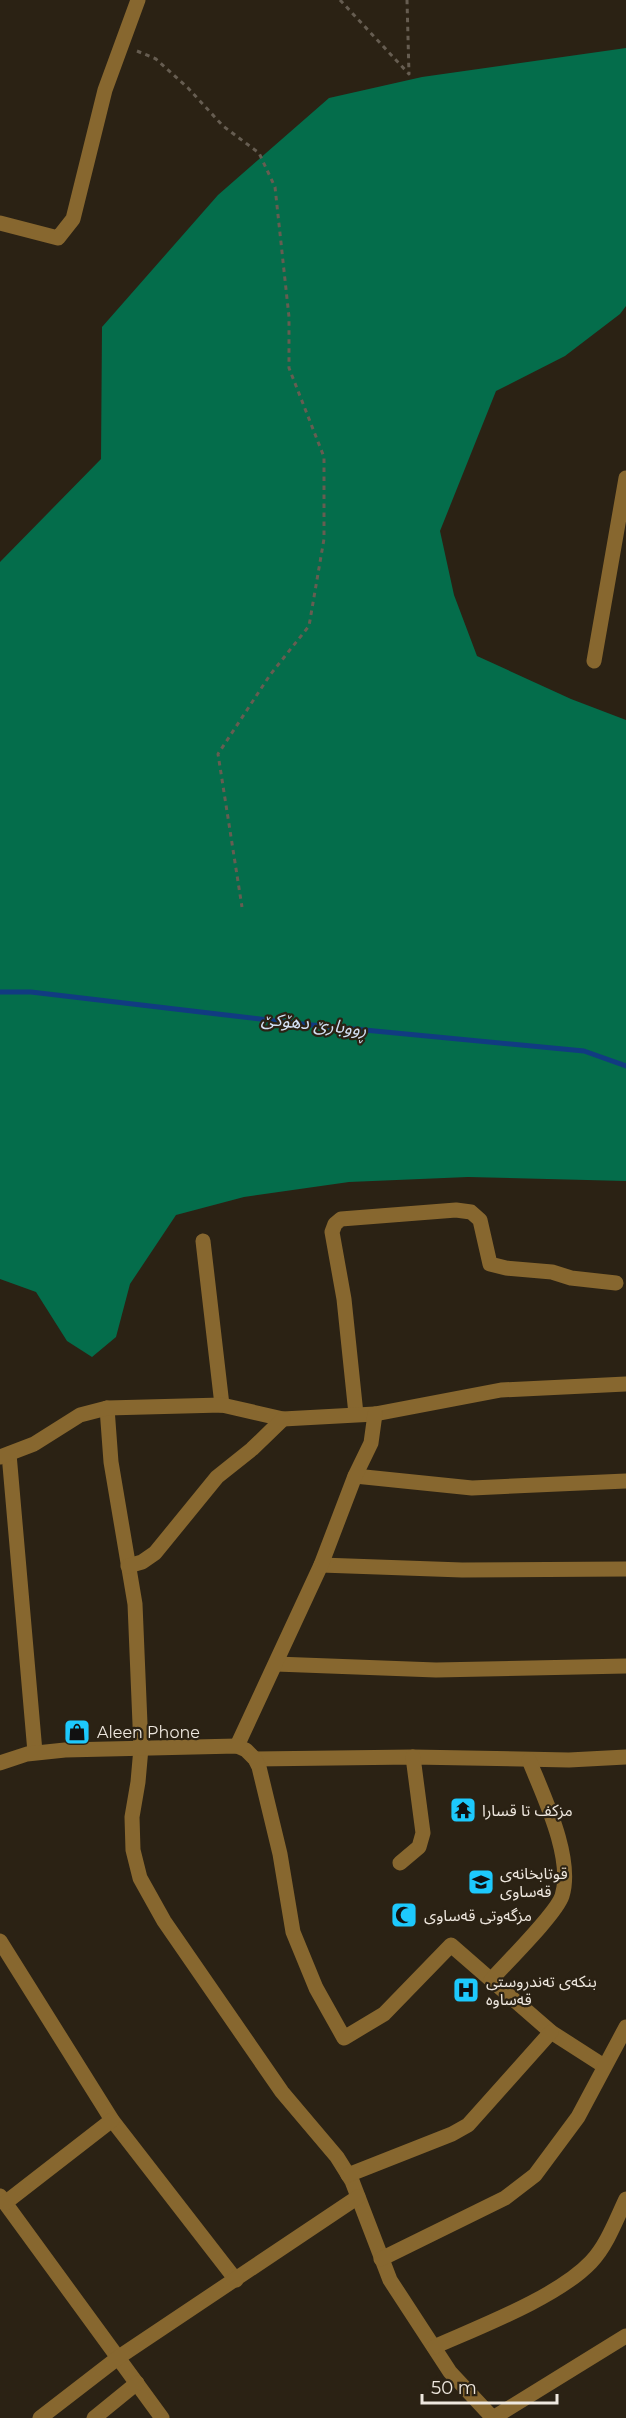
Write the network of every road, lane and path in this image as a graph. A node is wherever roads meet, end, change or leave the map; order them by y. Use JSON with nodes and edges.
{"nodes":[{"id":1,"x":138,"y":0,"type":"edge"},
{"id":2,"x":340,"y":0,"type":"edge"},
{"id":3,"x":407,"y":0,"type":"edge"},
{"id":4,"x":122,"y":44,"type":"junction"},
{"id":5,"x":0,"y":222,"type":"edge"},
{"id":6,"x":626,"y":478,"type":"edge"},
{"id":7,"x":594,"y":661,"type":"dead end"},
{"id":8,"x":242,"y":907,"type":"dead end"},
{"id":9,"x":203,"y":1241,"type":"dead end"},
{"id":10,"x":615,"y":1283,"type":"dead end"},
{"id":11,"x":626,"y":1384,"type":"edge"},
{"id":12,"x":222,"y":1405,"type":"junction"},
{"id":13,"x":107,"y":1408,"type":"junction"},
{"id":14,"x":356,"y":1413,"type":"junction"},
{"id":15,"x":375,"y":1414,"type":"junction"},
{"id":16,"x":283,"y":1419,"type":"junction"},
{"id":17,"x":4,"y":1456,"type":"edge"},
{"id":18,"x":355,"y":1476,"type":"junction"},
{"id":19,"x":626,"y":1481,"type":"edge"},
{"id":20,"x":321,"y":1565,"type":"junction"},
{"id":21,"x":128,"y":1566,"type":"junction"},
{"id":22,"x":626,"y":1569,"type":"edge"},
{"id":23,"x":276,"y":1664,"type":"junction"},
{"id":24,"x":626,"y":1666,"type":"edge"},
{"id":25,"x":237,"y":1746,"type":"junction"},
{"id":26,"x":141,"y":1748,"type":"junction"},
{"id":27,"x":35,"y":1752,"type":"junction"},
{"id":28,"x":413,"y":1757,"type":"junction"},
{"id":29,"x":626,"y":1757,"type":"edge"},
{"id":30,"x":255,"y":1759,"type":"junction"},
{"id":31,"x":529,"y":1760,"type":"junction"},
{"id":32,"x":0,"y":1764,"type":"edge"},
{"id":33,"x":400,"y":1863,"type":"dead end"},
{"id":34,"x":0,"y":1941,"type":"edge"},
{"id":35,"x":492,"y":1980,"type":"junction"},
{"id":36,"x":626,"y":2027,"type":"edge"},
{"id":37,"x":551,"y":2032,"type":"junction"},
{"id":38,"x":604,"y":2066,"type":"junction"},
{"id":39,"x":112,"y":2120,"type":"junction"},
{"id":40,"x":348,"y":2175,"type":"junction"},
{"id":41,"x":358,"y":2197,"type":"junction"},
{"id":42,"x":2,"y":2199,"type":"edge"},
{"id":43,"x":626,"y":2199,"type":"edge"},
{"id":44,"x":381,"y":2259,"type":"junction"},
{"id":45,"x":236,"y":2280,"type":"junction"},
{"id":46,"x":626,"y":2336,"type":"edge"},
{"id":47,"x":434,"y":2347,"type":"junction"},
{"id":48,"x":119,"y":2357,"type":"junction"},
{"id":49,"x":138,"y":2383,"type":"junction"},
{"id":50,"x":40,"y":2418,"type":"edge"},
{"id":51,"x":94,"y":2418,"type":"edge"},
{"id":52,"x":162,"y":2418,"type":"edge"}],
"edges":[{"from":1,"to":4,"type":"street"},
{"from":2,"to":3,"type":"path"},
{"from":4,"to":5,"type":"street"},
{"from":4,"to":8,"type":"path"},
{"from":6,"to":7,"type":"street"},
{"from":9,"to":12,"type":"street"},
{"from":10,"to":14,"type":"street"},
{"from":11,"to":15,"type":"street"},
{"from":12,"to":13,"type":"street"},
{"from":12,"to":16,"type":"street"},
{"from":13,"to":17,"type":"street"},
{"from":13,"to":21,"type":"street"},
{"from":14,"to":15,"type":"street"},
{"from":14,"to":16,"type":"street"},
{"from":15,"to":18,"type":"street"},
{"from":16,"to":21,"type":"street"},
{"from":17,"to":27,"type":"street"},
{"from":18,"to":19,"type":"street"},
{"from":18,"to":20,"type":"street"},
{"from":20,"to":22,"type":"street"},
{"from":20,"to":23,"type":"street"},
{"from":21,"to":26,"type":"street"},
{"from":23,"to":24,"type":"street"},
{"from":23,"to":25,"type":"street"},
{"from":25,"to":26,"type":"street"},
{"from":25,"to":30,"type":"street"},
{"from":26,"to":27,"type":"street"},
{"from":26,"to":40,"type":"street"},
{"from":27,"to":32,"type":"street"},
{"from":28,"to":30,"type":"street"},
{"from":28,"to":31,"type":"street"},
{"from":28,"to":33,"type":"street"},
{"from":29,"to":31,"type":"street"},
{"from":30,"to":35,"type":"street"},
{"from":31,"to":35,"type":"street"},
{"from":34,"to":39,"type":"street"},
{"from":35,"to":37,"type":"street"},
{"from":36,"to":38,"type":"street"},
{"from":37,"to":38,"type":"street"},
{"from":37,"to":40,"type":"street"},
{"from":38,"to":44,"type":"street"},
{"from":39,"to":42,"type":"street"},
{"from":39,"to":45,"type":"street"},
{"from":40,"to":41,"type":"street"},
{"from":41,"to":44,"type":"street"},
{"from":41,"to":45,"type":"street"},
{"from":42,"to":48,"type":"street"},
{"from":43,"to":47,"type":"street"},
{"from":44,"to":47,"type":"street"},
{"from":45,"to":48,"type":"street"},
{"from":46,"to":47,"type":"street"},
{"from":48,"to":49,"type":"street"},
{"from":48,"to":50,"type":"street"},
{"from":49,"to":51,"type":"street"},
{"from":49,"to":52,"type":"street"}]}
